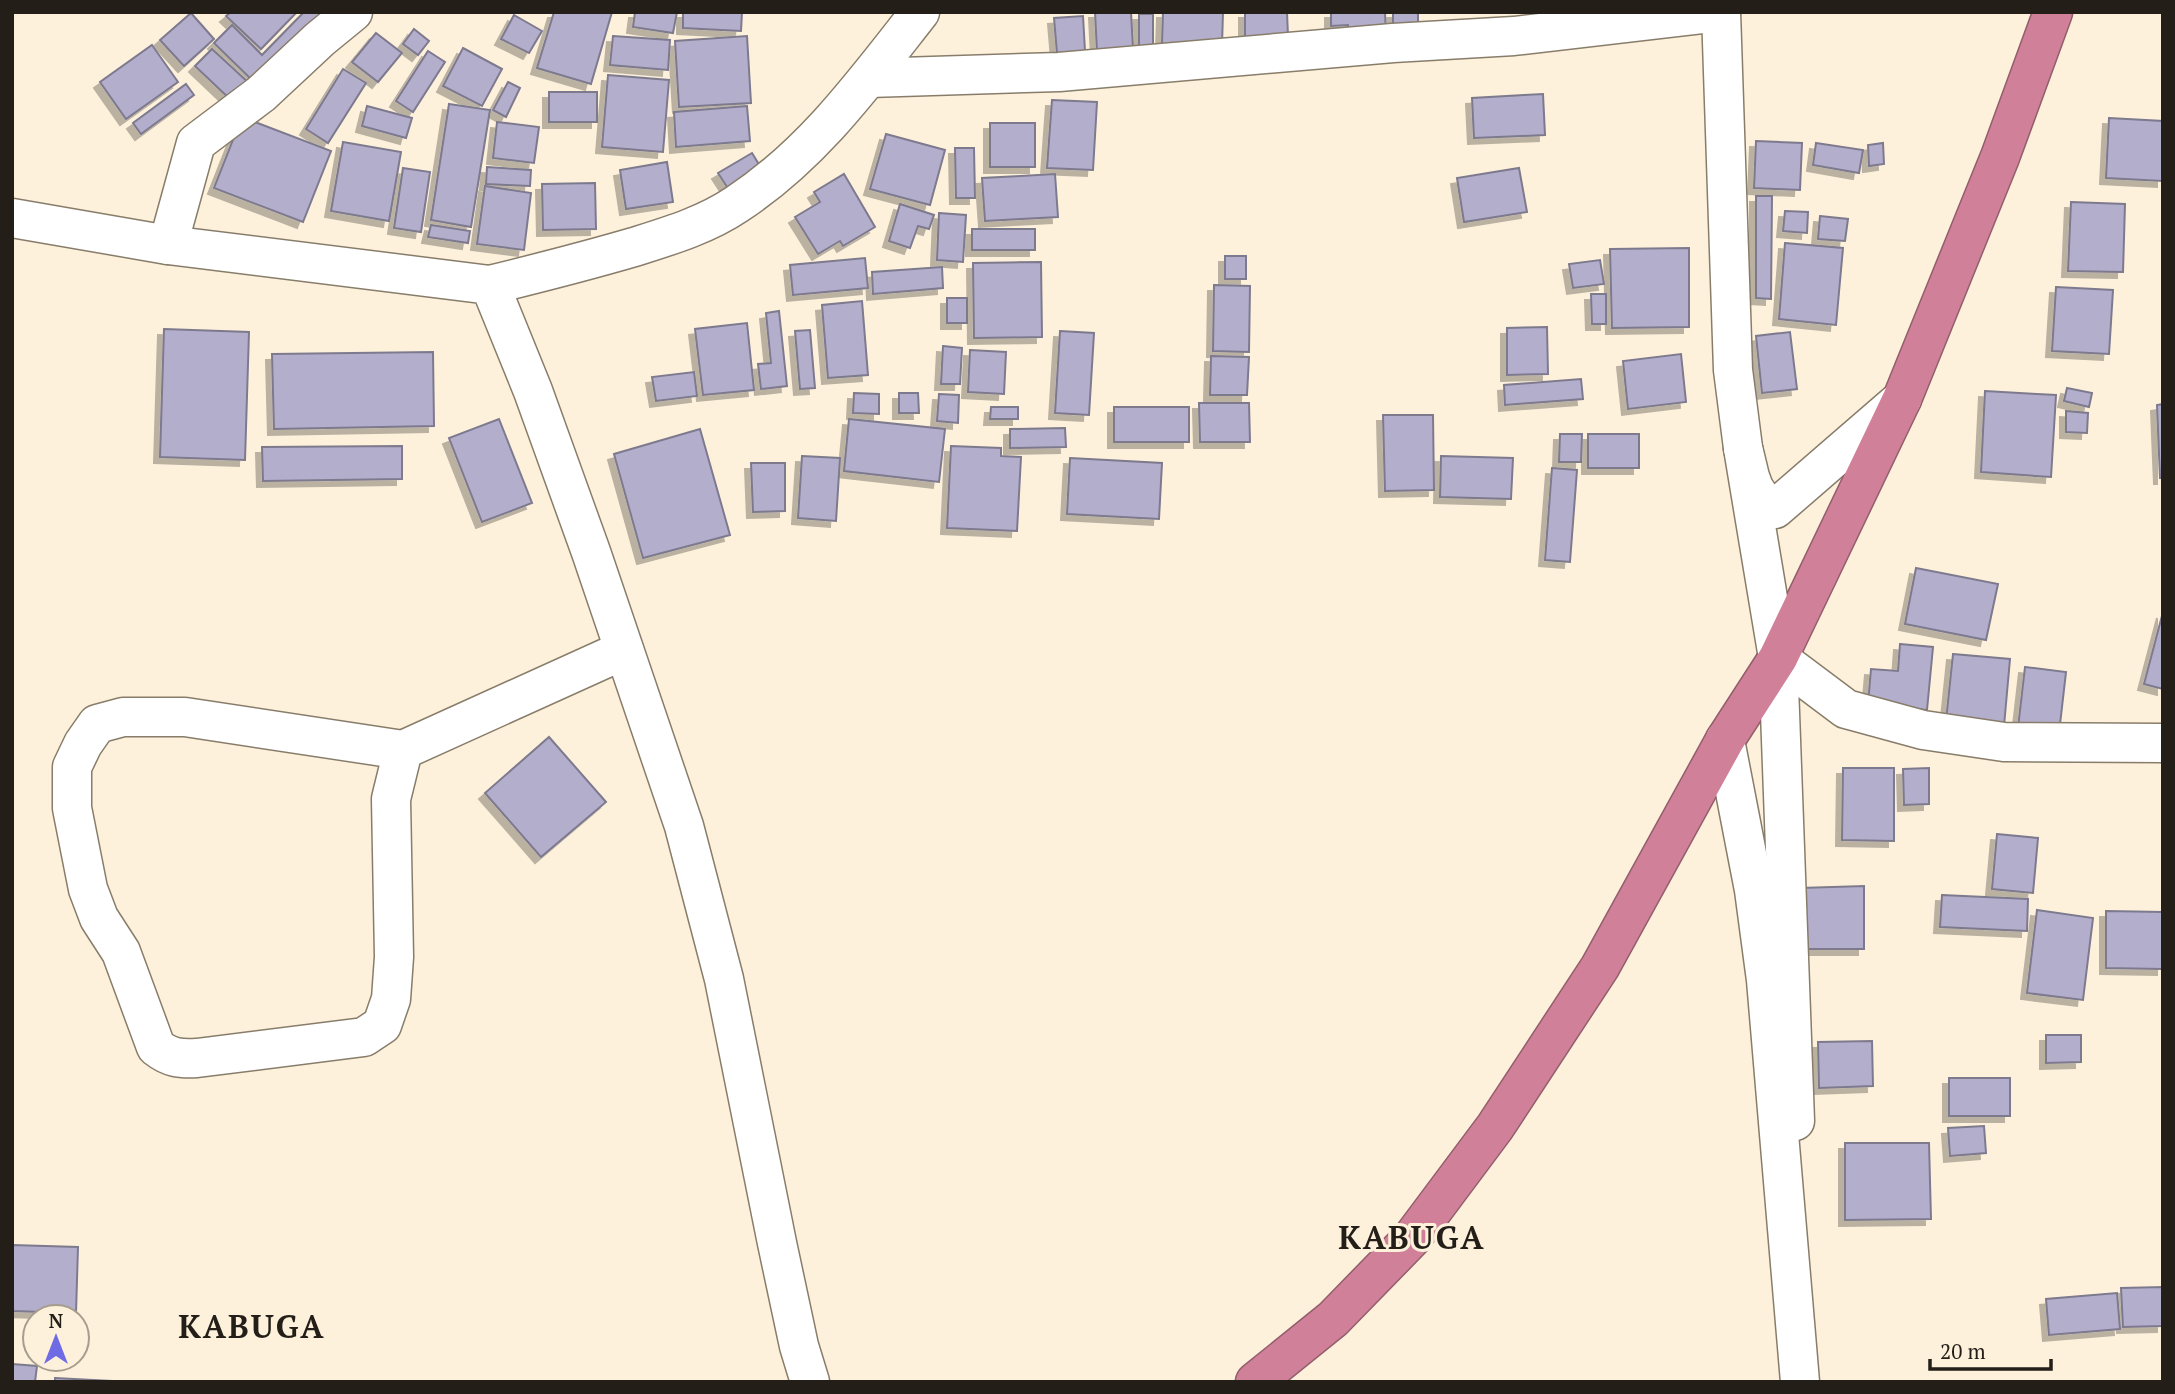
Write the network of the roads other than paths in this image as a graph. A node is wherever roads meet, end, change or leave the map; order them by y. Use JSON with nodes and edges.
{"nodes":[{"id":1,"x":353,"y":12,"type":"edge"},
{"id":2,"x":920,"y":12,"type":"edge"},
{"id":3,"x":1721,"y":12,"type":"edge"},
{"id":4,"x":2053,"y":12,"type":"edge"},
{"id":5,"x":869,"y":78,"type":"junction"},
{"id":6,"x":12,"y":218,"type":"edge"},
{"id":7,"x":168,"y":245,"type":"junction"},
{"id":8,"x":490,"y":285,"type":"junction"},
{"id":9,"x":1902,"y":399,"type":"junction"},
{"id":10,"x":1744,"y":448,"type":"junction"},
{"id":11,"x":624,"y":650,"type":"junction"},
{"id":12,"x":1778,"y":658,"type":"junction"},
{"id":13,"x":1725,"y":740,"type":"junction"},
{"id":14,"x":2163,"y":743,"type":"edge"},
{"id":15,"x":404,"y":750,"type":"junction"},
{"id":16,"x":810,"y":1382,"type":"edge"},
{"id":17,"x":1255,"y":1382,"type":"edge"},
{"id":18,"x":1802,"y":1382,"type":"edge"}],
"edges":[{"from":1,"to":7,"type":"street"},
{"from":2,"to":5,"type":"street"},
{"from":3,"to":5,"type":"street"},
{"from":3,"to":10,"type":"street"},
{"from":4,"to":9,"type":"highway"},
{"from":5,"to":8,"type":"street"},
{"from":6,"to":7,"type":"street"},
{"from":7,"to":8,"type":"street"},
{"from":8,"to":11,"type":"street"},
{"from":9,"to":10,"type":"street"},
{"from":9,"to":12,"type":"highway"},
{"from":10,"to":12,"type":"street"},
{"from":11,"to":15,"type":"street"},
{"from":11,"to":16,"type":"street"},
{"from":12,"to":13,"type":"highway"},
{"from":12,"to":14,"type":"street"},
{"from":12,"to":18,"type":"street"},
{"from":13,"to":17,"type":"highway"},
{"from":13,"to":18,"type":"street"},
{"from":15,"to":15,"type":"street"}]}
